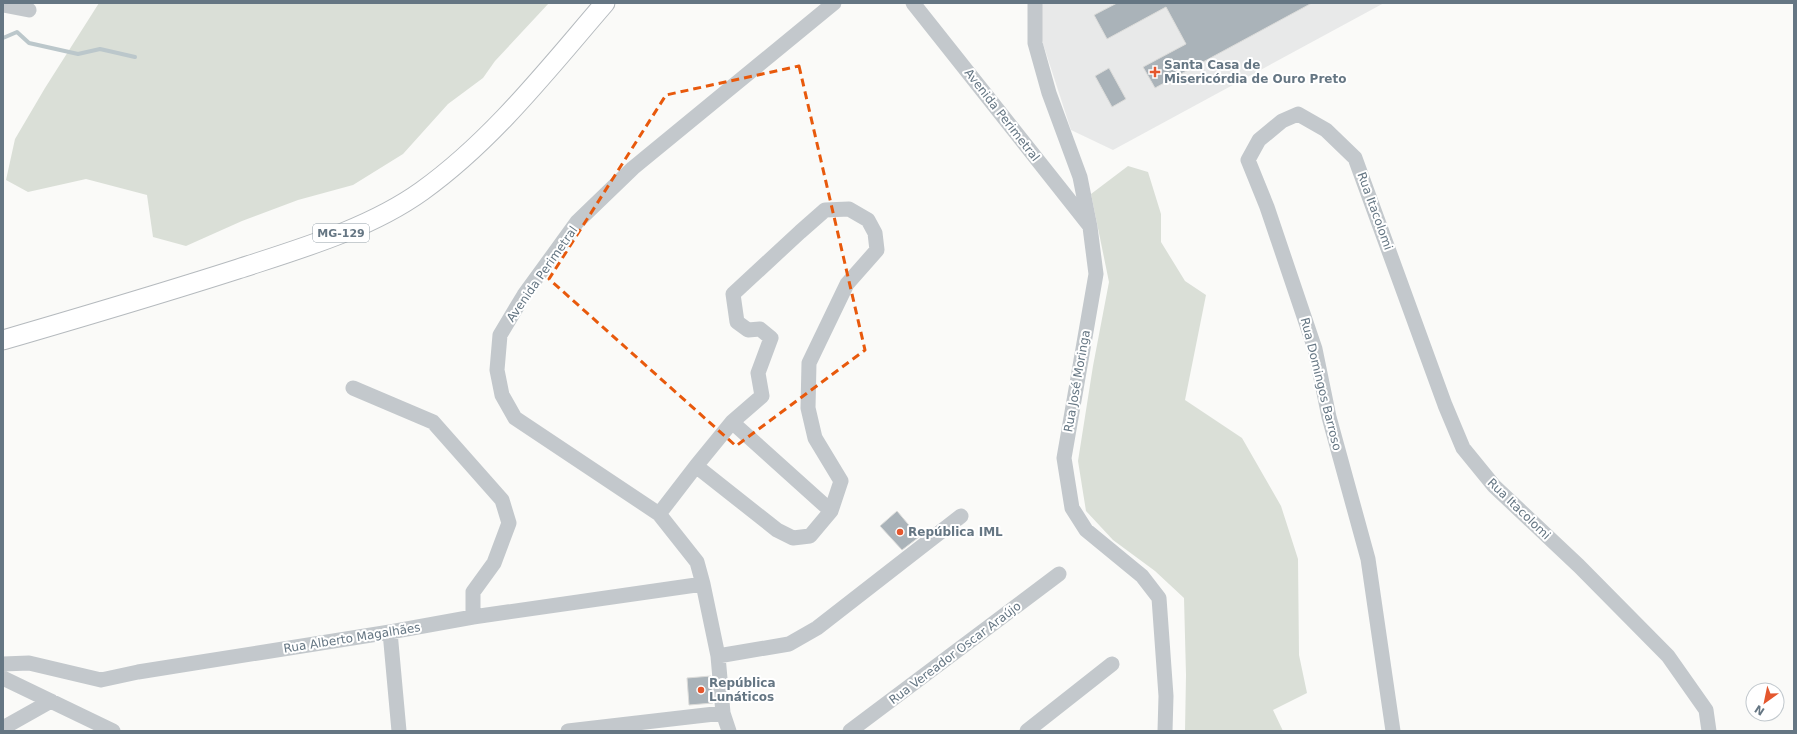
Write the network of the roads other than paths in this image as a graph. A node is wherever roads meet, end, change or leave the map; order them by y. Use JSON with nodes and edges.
{"nodes":[{"id":1,"x":605,"y":3,"type":"edge"},
{"id":2,"x":834,"y":3,"type":"edge"},
{"id":3,"x":913,"y":3,"type":"edge"},
{"id":4,"x":1035,"y":3,"type":"edge"},
{"id":5,"x":3,"y":5,"type":"edge"},
{"id":6,"x":29,"y":10,"type":"dead end"},
{"id":7,"x":1356,"y":158,"type":"joint"},
{"id":8,"x":1090,"y":227,"type":"junction"},
{"id":9,"x":3,"y":340,"type":"edge"},
{"id":10,"x":353,"y":388,"type":"dead end"},
{"id":11,"x":732,"y":422,"type":"junction"},
{"id":12,"x":696,"y":466,"type":"junction"},
{"id":13,"x":831,"y":511,"type":"junction"},
{"id":14,"x":659,"y":514,"type":"junction"},
{"id":15,"x":961,"y":516,"type":"dead end"},
{"id":16,"x":1059,"y":574,"type":"dead end"},
{"id":17,"x":704,"y":584,"type":"junction"},
{"id":18,"x":473,"y":617,"type":"junction"},
{"id":19,"x":390,"y":632,"type":"junction"},
{"id":20,"x":718,"y":656,"type":"junction"},
{"id":21,"x":1112,"y":664,"type":"dead end"},
{"id":22,"x":3,"y":674,"type":"edge"},
{"id":23,"x":51,"y":701,"type":"junction"},
{"id":24,"x":723,"y":713,"type":"junction"},
{"id":25,"x":3,"y":728,"type":"edge"},
{"id":26,"x":113,"y":731,"type":"edge"},
{"id":27,"x":399,"y":731,"type":"edge"},
{"id":28,"x":568,"y":731,"type":"edge"},
{"id":29,"x":729,"y":731,"type":"edge"},
{"id":30,"x":850,"y":731,"type":"edge"},
{"id":31,"x":1027,"y":731,"type":"edge"},
{"id":32,"x":1165,"y":731,"type":"edge"},
{"id":33,"x":1393,"y":731,"type":"edge"},
{"id":34,"x":1709,"y":731,"type":"edge"}],
"edges":[{"from":1,"to":9,"type":"main road","number":"MG-129"},
{"from":2,"to":14,"type":"street","name":"Avenida Perimetral"},
{"from":3,"to":8,"type":"street","name":"Avenida Perimetral"},
{"from":4,"to":8,"type":"street","name":"Rua José Moringa"},
{"from":5,"to":6,"type":"street"},
{"from":7,"to":33,"type":"street","name":"Rua Domingos Barroso"},
{"from":7,"to":34,"type":"street","name":"Rua Itacolomi"},
{"from":8,"to":32,"type":"street","name":"Rua José Moringa"},
{"from":10,"to":18,"type":"street"},
{"from":11,"to":12,"type":"street"},
{"from":11,"to":13,"type":"street"},
{"from":11,"to":13,"type":"street"},
{"from":12,"to":13,"type":"street"},
{"from":12,"to":14,"type":"street"},
{"from":14,"to":17,"type":"street","name":"Avenida Perimetral"},
{"from":15,"to":20,"type":"street"},
{"from":16,"to":30,"type":"street","name":"Rua Vereador Oscar Araújo"},
{"from":17,"to":18,"type":"street","name":"Rua Alberto Magalhães"},
{"from":17,"to":20,"type":"street","name":"Avenida Perimetral"},
{"from":18,"to":19,"type":"street","name":"Rua Alberto Magalhães"},
{"from":19,"to":22,"type":"street","name":"Rua Alberto Magalhães"},
{"from":19,"to":27,"type":"street"},
{"from":20,"to":24,"type":"street","name":"Avenida Perimetral"},
{"from":21,"to":31,"type":"street"},
{"from":22,"to":23,"type":"street"},
{"from":23,"to":25,"type":"street"},
{"from":23,"to":26,"type":"street"},
{"from":24,"to":28,"type":"street"},
{"from":24,"to":29,"type":"street","name":"Avenida Perimetral"}]}
